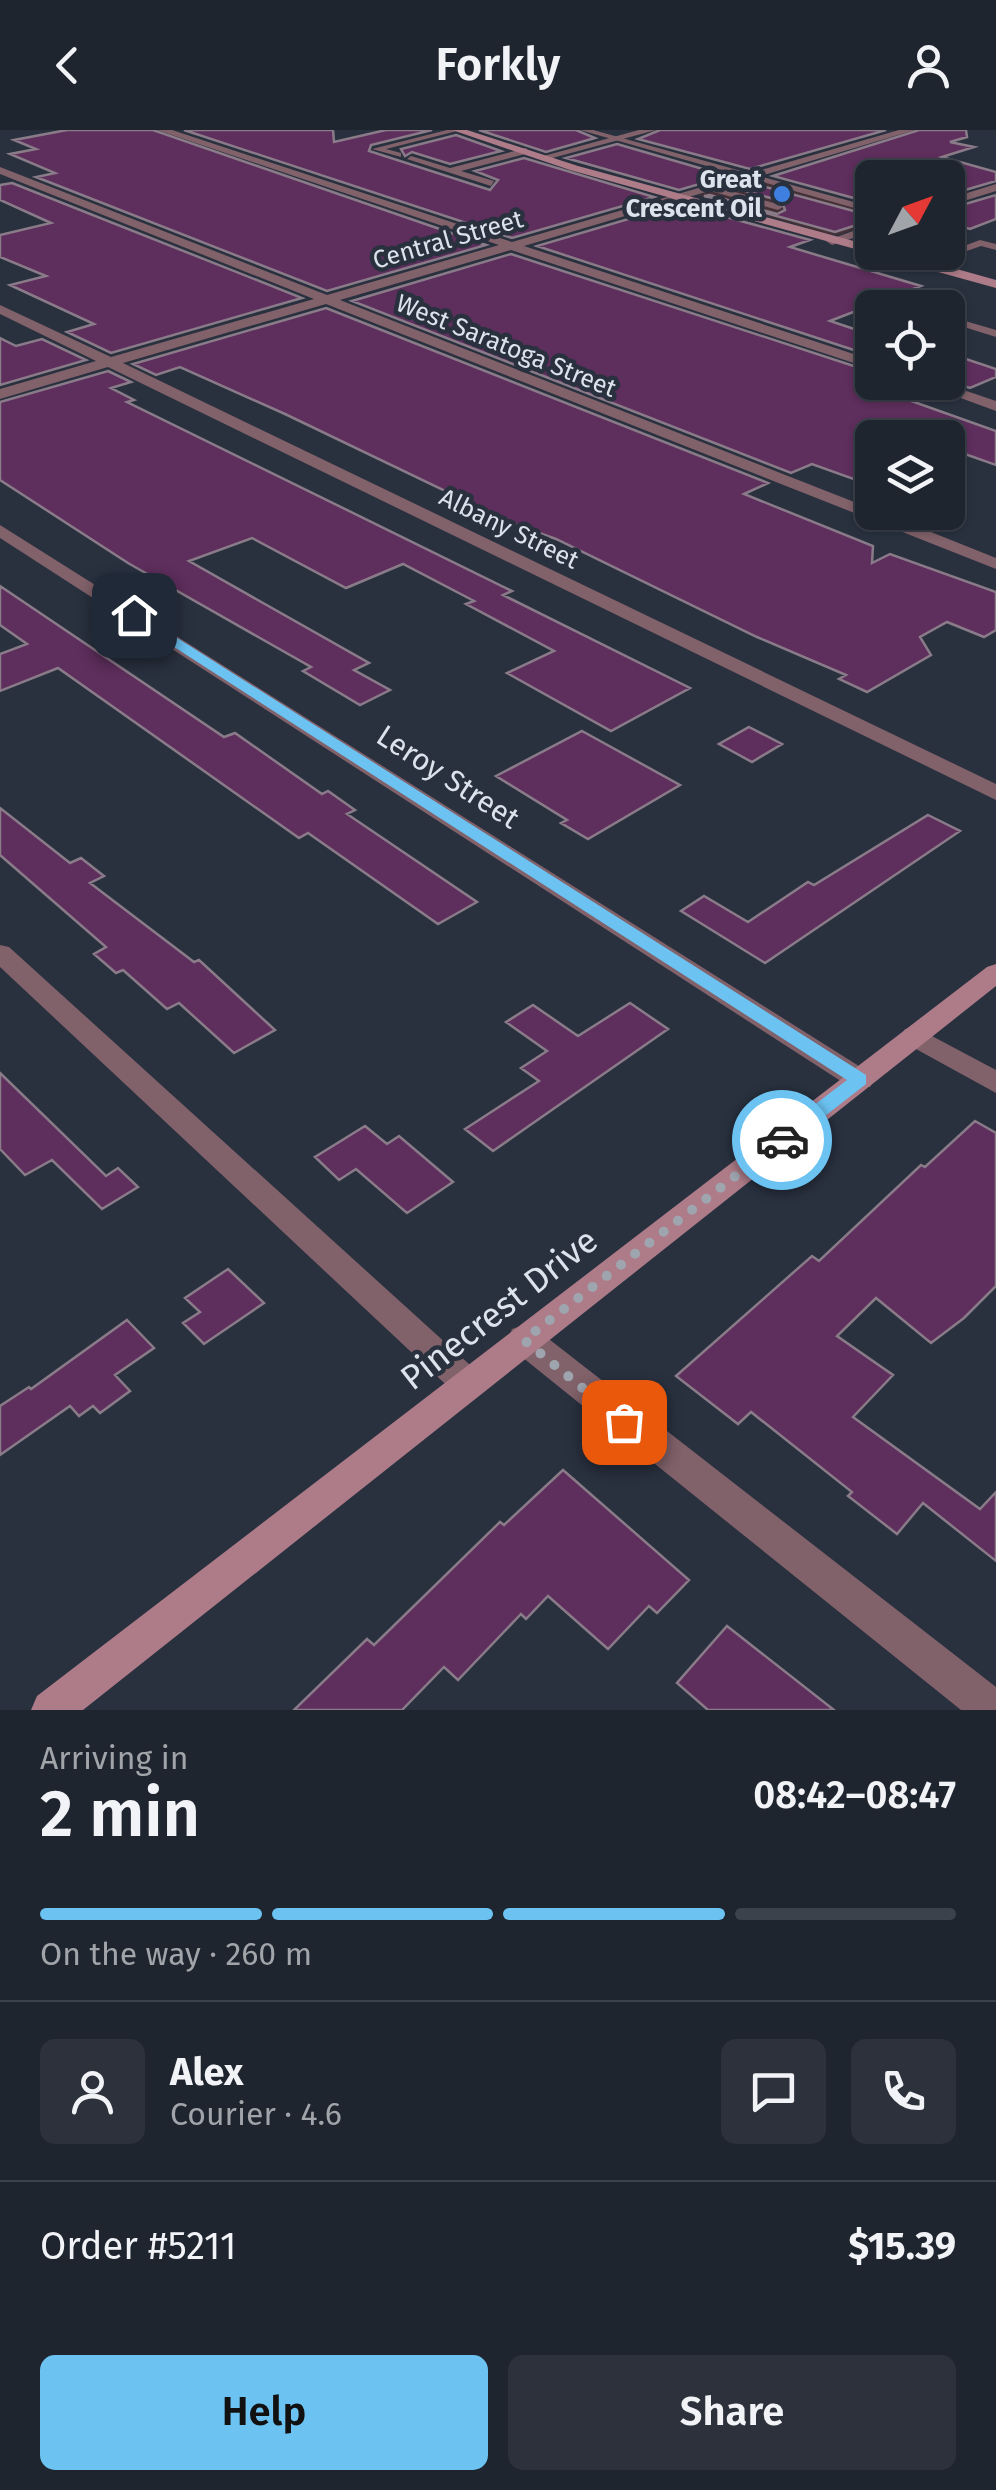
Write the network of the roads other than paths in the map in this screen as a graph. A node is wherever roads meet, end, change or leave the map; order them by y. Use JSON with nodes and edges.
{"nodes":[{"id":1,"x":162,"y":130,"type":"edge"},
{"id":2,"x":457,"y":130,"type":"edge"},
{"id":3,"x":584,"y":130,"type":"edge"},
{"id":4,"x":651,"y":130,"type":"edge"},
{"id":5,"x":910,"y":130,"type":"edge"},
{"id":6,"x":616,"y":139,"type":"junction"},
{"id":7,"x":526,"y":151,"type":"junction"},
{"id":8,"x":398,"y":155,"type":"dead end"},
{"id":9,"x":545,"y":157,"type":"junction"},
{"id":10,"x":411,"y":159,"type":"dead end"},
{"id":11,"x":0,"y":170,"type":"edge"},
{"id":12,"x":450,"y":171,"type":"junction"},
{"id":13,"x":748,"y":177,"type":"junction"},
{"id":14,"x":490,"y":183,"type":"dead end"},
{"id":15,"x":710,"y":188,"type":"junction"},
{"id":16,"x":993,"y":189,"type":"edge"},
{"id":17,"x":679,"y":197,"type":"junction"},
{"id":18,"x":965,"y":198,"type":"edge"},
{"id":19,"x":794,"y":202,"type":"dead end"},
{"id":20,"x":855,"y":205,"type":"edge"},
{"id":21,"x":778,"y":207,"type":"junction"},
{"id":22,"x":748,"y":216,"type":"junction"},
{"id":23,"x":855,"y":234,"type":"edge"},
{"id":24,"x":832,"y":241,"type":"junction"},
{"id":25,"x":510,"y":245,"type":"junction"},
{"id":26,"x":855,"y":247,"type":"edge"},
{"id":27,"x":996,"y":247,"type":"edge"},
{"id":28,"x":965,"y":248,"type":"edge"},
{"id":29,"x":934,"y":270,"type":"edge"},
{"id":30,"x":996,"y":287,"type":"edge"},
{"id":31,"x":327,"y":299,"type":"junction"},
{"id":32,"x":0,"y":308,"type":"edge"},
{"id":33,"x":965,"y":325,"type":"edge"},
{"id":34,"x":996,"y":334,"type":"edge"},
{"id":35,"x":855,"y":360,"type":"edge"},
{"id":36,"x":110,"y":362,"type":"junction"},
{"id":37,"x":0,"y":394,"type":"edge"},
{"id":38,"x":965,"y":396,"type":"edge"},
{"id":39,"x":996,"y":406,"type":"edge"},
{"id":40,"x":0,"y":530,"type":"edge"},
{"id":41,"x":996,"y":564,"type":"edge"},
{"id":42,"x":996,"y":794,"type":"edge"},
{"id":43,"x":0,"y":953,"type":"edge"},
{"id":44,"x":996,"y":973,"type":"edge"},
{"id":45,"x":915,"y":1036,"type":"junction"},
{"id":46,"x":860,"y":1080,"type":"junction"},
{"id":47,"x":996,"y":1083,"type":"edge"},
{"id":48,"x":524,"y":1340,"type":"junction"},
{"id":49,"x":468,"y":1384,"type":"junction"},
{"id":50,"x":51,"y":1710,"type":"edge"},
{"id":51,"x":993,"y":1710,"type":"edge"}],
"edges":[{"from":1,"to":25,"type":"street"},
{"from":2,"to":7,"type":"main road"},
{"from":2,"to":8,"type":"lane"},
{"from":3,"to":6,"type":"lane"},
{"from":4,"to":6,"type":"street"},
{"from":5,"to":13,"type":"street","name":"Central Street"},
{"from":6,"to":9,"type":"street"},
{"from":6,"to":13,"type":"lane"},
{"from":7,"to":9,"type":"main road"},
{"from":7,"to":12,"type":"lane"},
{"from":9,"to":17,"type":"main road"},
{"from":10,"to":12,"type":"lane"},
{"from":11,"to":31,"type":"street","name":"West Saratoga Street"},
{"from":12,"to":14,"type":"lane"},
{"from":13,"to":15,"type":"street","name":"Central Street"},
{"from":13,"to":20,"type":"lane"},
{"from":15,"to":17,"type":"street","name":"Central Street"},
{"from":15,"to":21,"type":"lane"},
{"from":16,"to":18,"type":"street"},
{"from":17,"to":22,"type":"main road"},
{"from":17,"to":25,"type":"street","name":"Central Street"},
{"from":19,"to":21,"type":"lane"},
{"from":21,"to":22,"type":"lane"},
{"from":22,"to":24,"type":"main road"},
{"from":23,"to":24,"type":"street"},
{"from":24,"to":26,"type":"main road"},
{"from":25,"to":31,"type":"street","name":"Central Street"},
{"from":25,"to":35,"type":"street"},
{"from":27,"to":28,"type":"lane"},
{"from":29,"to":30,"type":"main road"},
{"from":31,"to":36,"type":"street","name":"Central Street"},
{"from":31,"to":41,"type":"street","name":"West Saratoga Street"},
{"from":32,"to":36,"type":"street","name":"Albany Street"},
{"from":33,"to":34,"type":"lane"},
{"from":36,"to":37,"type":"street","name":"Central Street"},
{"from":36,"to":42,"type":"street","name":"Albany Street"},
{"from":38,"to":39,"type":"street"},
{"from":40,"to":46,"type":"street","name":"Leroy Street"},
{"from":43,"to":49,"type":"street"},
{"from":44,"to":45,"type":"main road","name":"Pinecrest Drive"},
{"from":45,"to":46,"type":"main road","name":"Pinecrest Drive"},
{"from":45,"to":47,"type":"street"},
{"from":46,"to":48,"type":"main road","name":"Pinecrest Drive"},
{"from":48,"to":49,"type":"main road","name":"Pinecrest Drive"},
{"from":48,"to":51,"type":"street"},
{"from":49,"to":50,"type":"main road","name":"Pinecrest Drive"}]}
